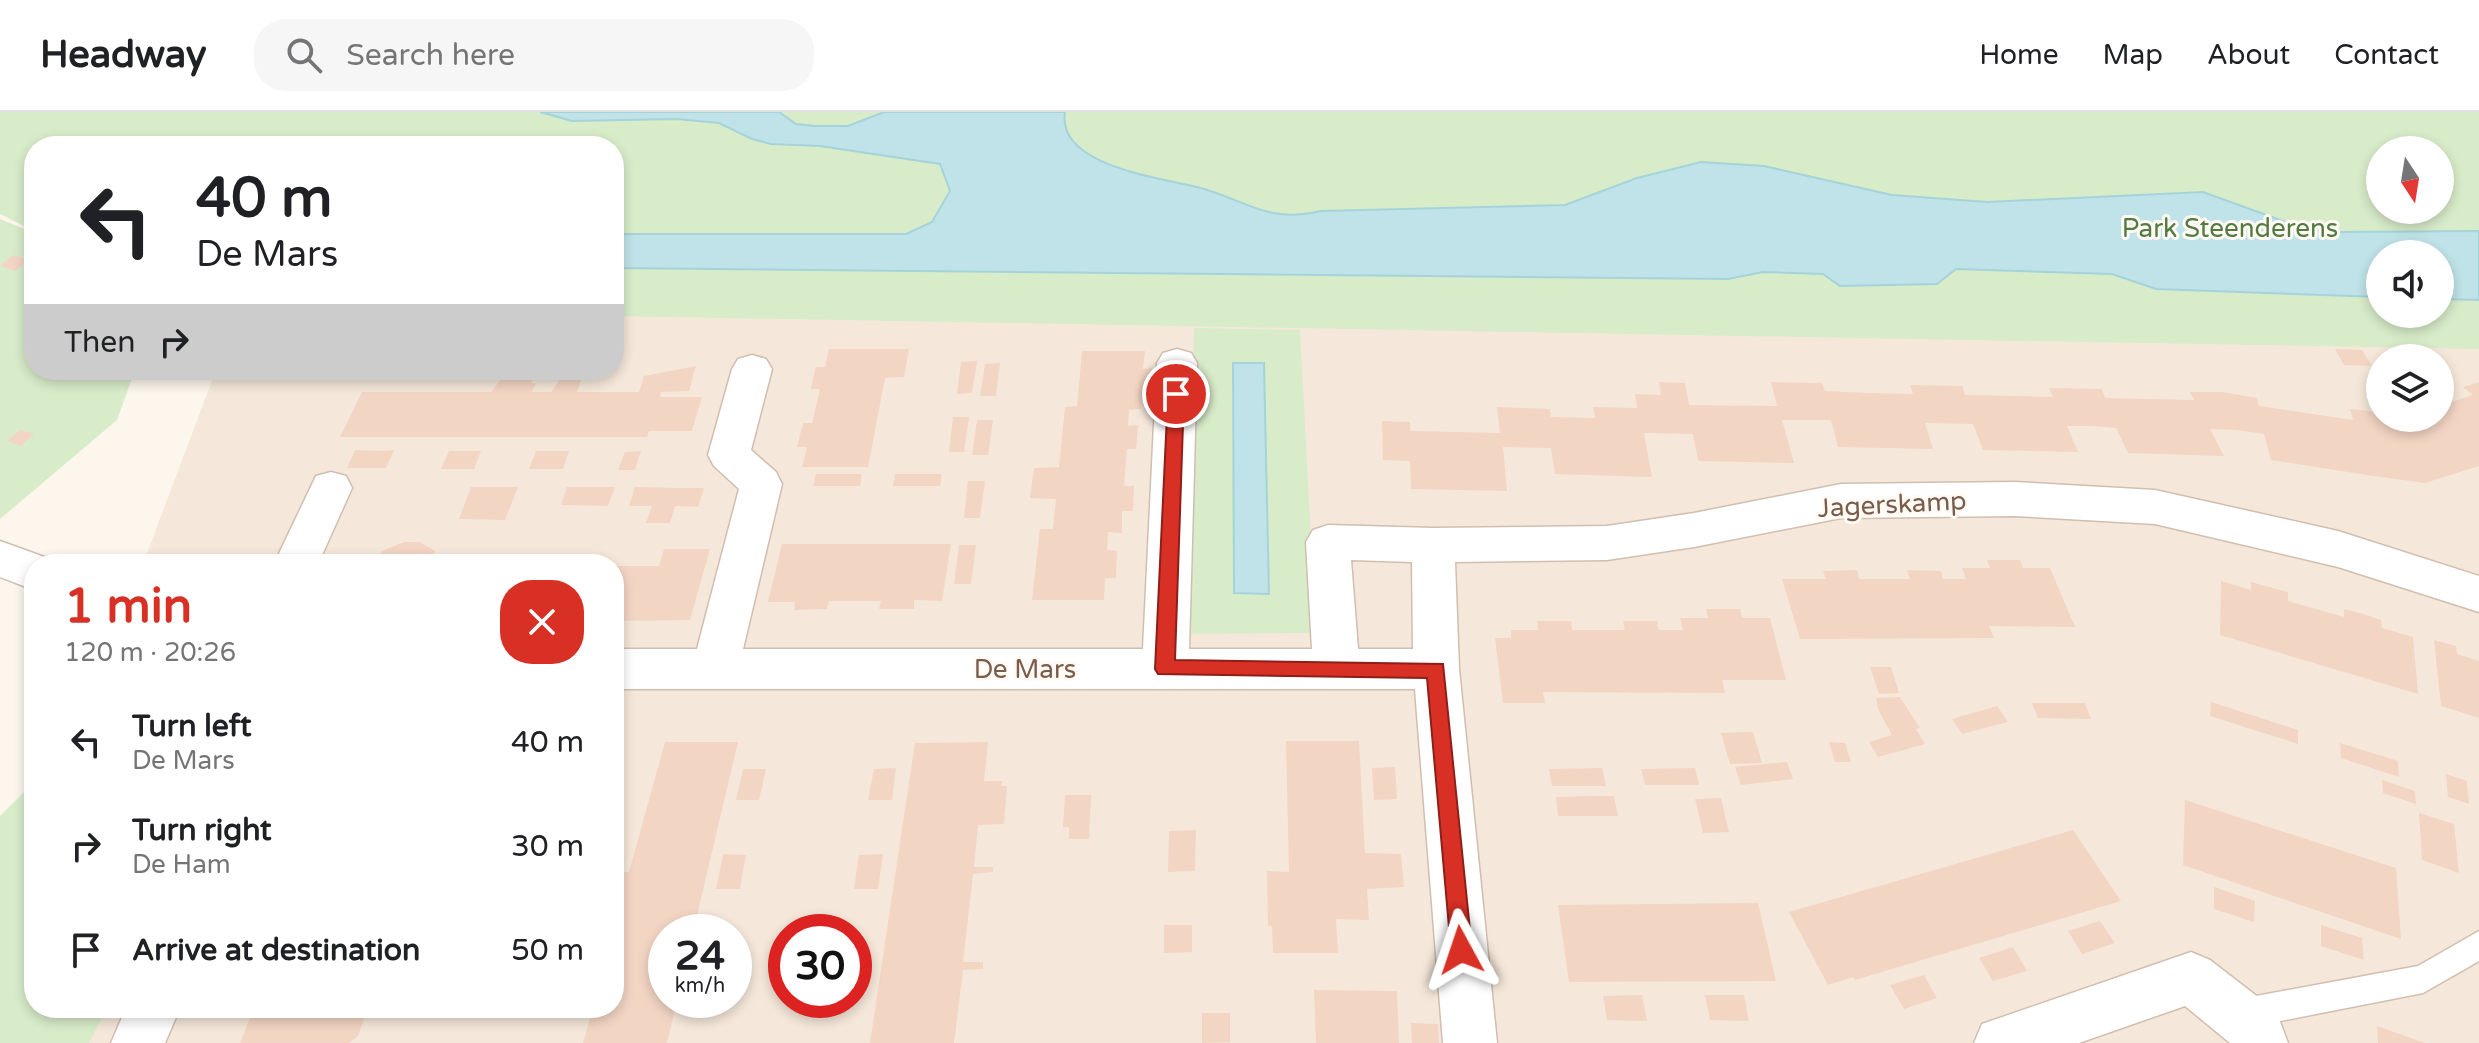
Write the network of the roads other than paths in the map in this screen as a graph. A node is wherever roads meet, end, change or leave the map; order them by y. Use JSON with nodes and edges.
{"nodes":[{"id":1,"x":1177,"y":363,"type":"dead end"},
{"id":2,"x":752,"y":369,"type":"dead end"},
{"id":3,"x":331,"y":488,"type":"dead end"},
{"id":4,"x":1433,"y":545,"type":"junction"},
{"id":5,"x":301,"y":554,"type":"edge"},
{"id":6,"x":0,"y":559,"type":"edge"},
{"id":7,"x":24,"y":568,"type":"edge"},
{"id":8,"x":2479,"y":594,"type":"edge"},
{"id":9,"x":624,"y":669,"type":"edge"},
{"id":10,"x":715,"y":669,"type":"junction"},
{"id":11,"x":1165,"y":669,"type":"junction"},
{"id":12,"x":1336,"y":669,"type":"junction"},
{"id":13,"x":1436,"y":669,"type":"junction"},
{"id":14,"x":2479,"y":945,"type":"edge"},
{"id":15,"x":149,"y":1018,"type":"edge"},
{"id":16,"x":2249,"y":1029,"type":"edge"},
{"id":17,"x":138,"y":1043,"type":"edge"},
{"id":18,"x":1470,"y":1043,"type":"edge"},
{"id":19,"x":2001,"y":1043,"type":"edge"}],
"edges":[{"from":1,"to":11,"type":"street"},
{"from":2,"to":10,"type":"street"},
{"from":3,"to":5,"type":"street"},
{"from":4,"to":8,"type":"street","name":"Jagerskamp"},
{"from":4,"to":12,"type":"street","name":"Jagerskamp"},
{"from":4,"to":13,"type":"street"},
{"from":6,"to":7,"type":"street"},
{"from":9,"to":10,"type":"street","name":"De Mars"},
{"from":10,"to":11,"type":"street","name":"De Mars"},
{"from":11,"to":12,"type":"street","name":"De Mars"},
{"from":12,"to":13,"type":"street","name":"De Mars"},
{"from":13,"to":18,"type":"street"},
{"from":14,"to":16,"type":"lane"},
{"from":15,"to":17,"type":"street"},
{"from":16,"to":19,"type":"street"}]}
